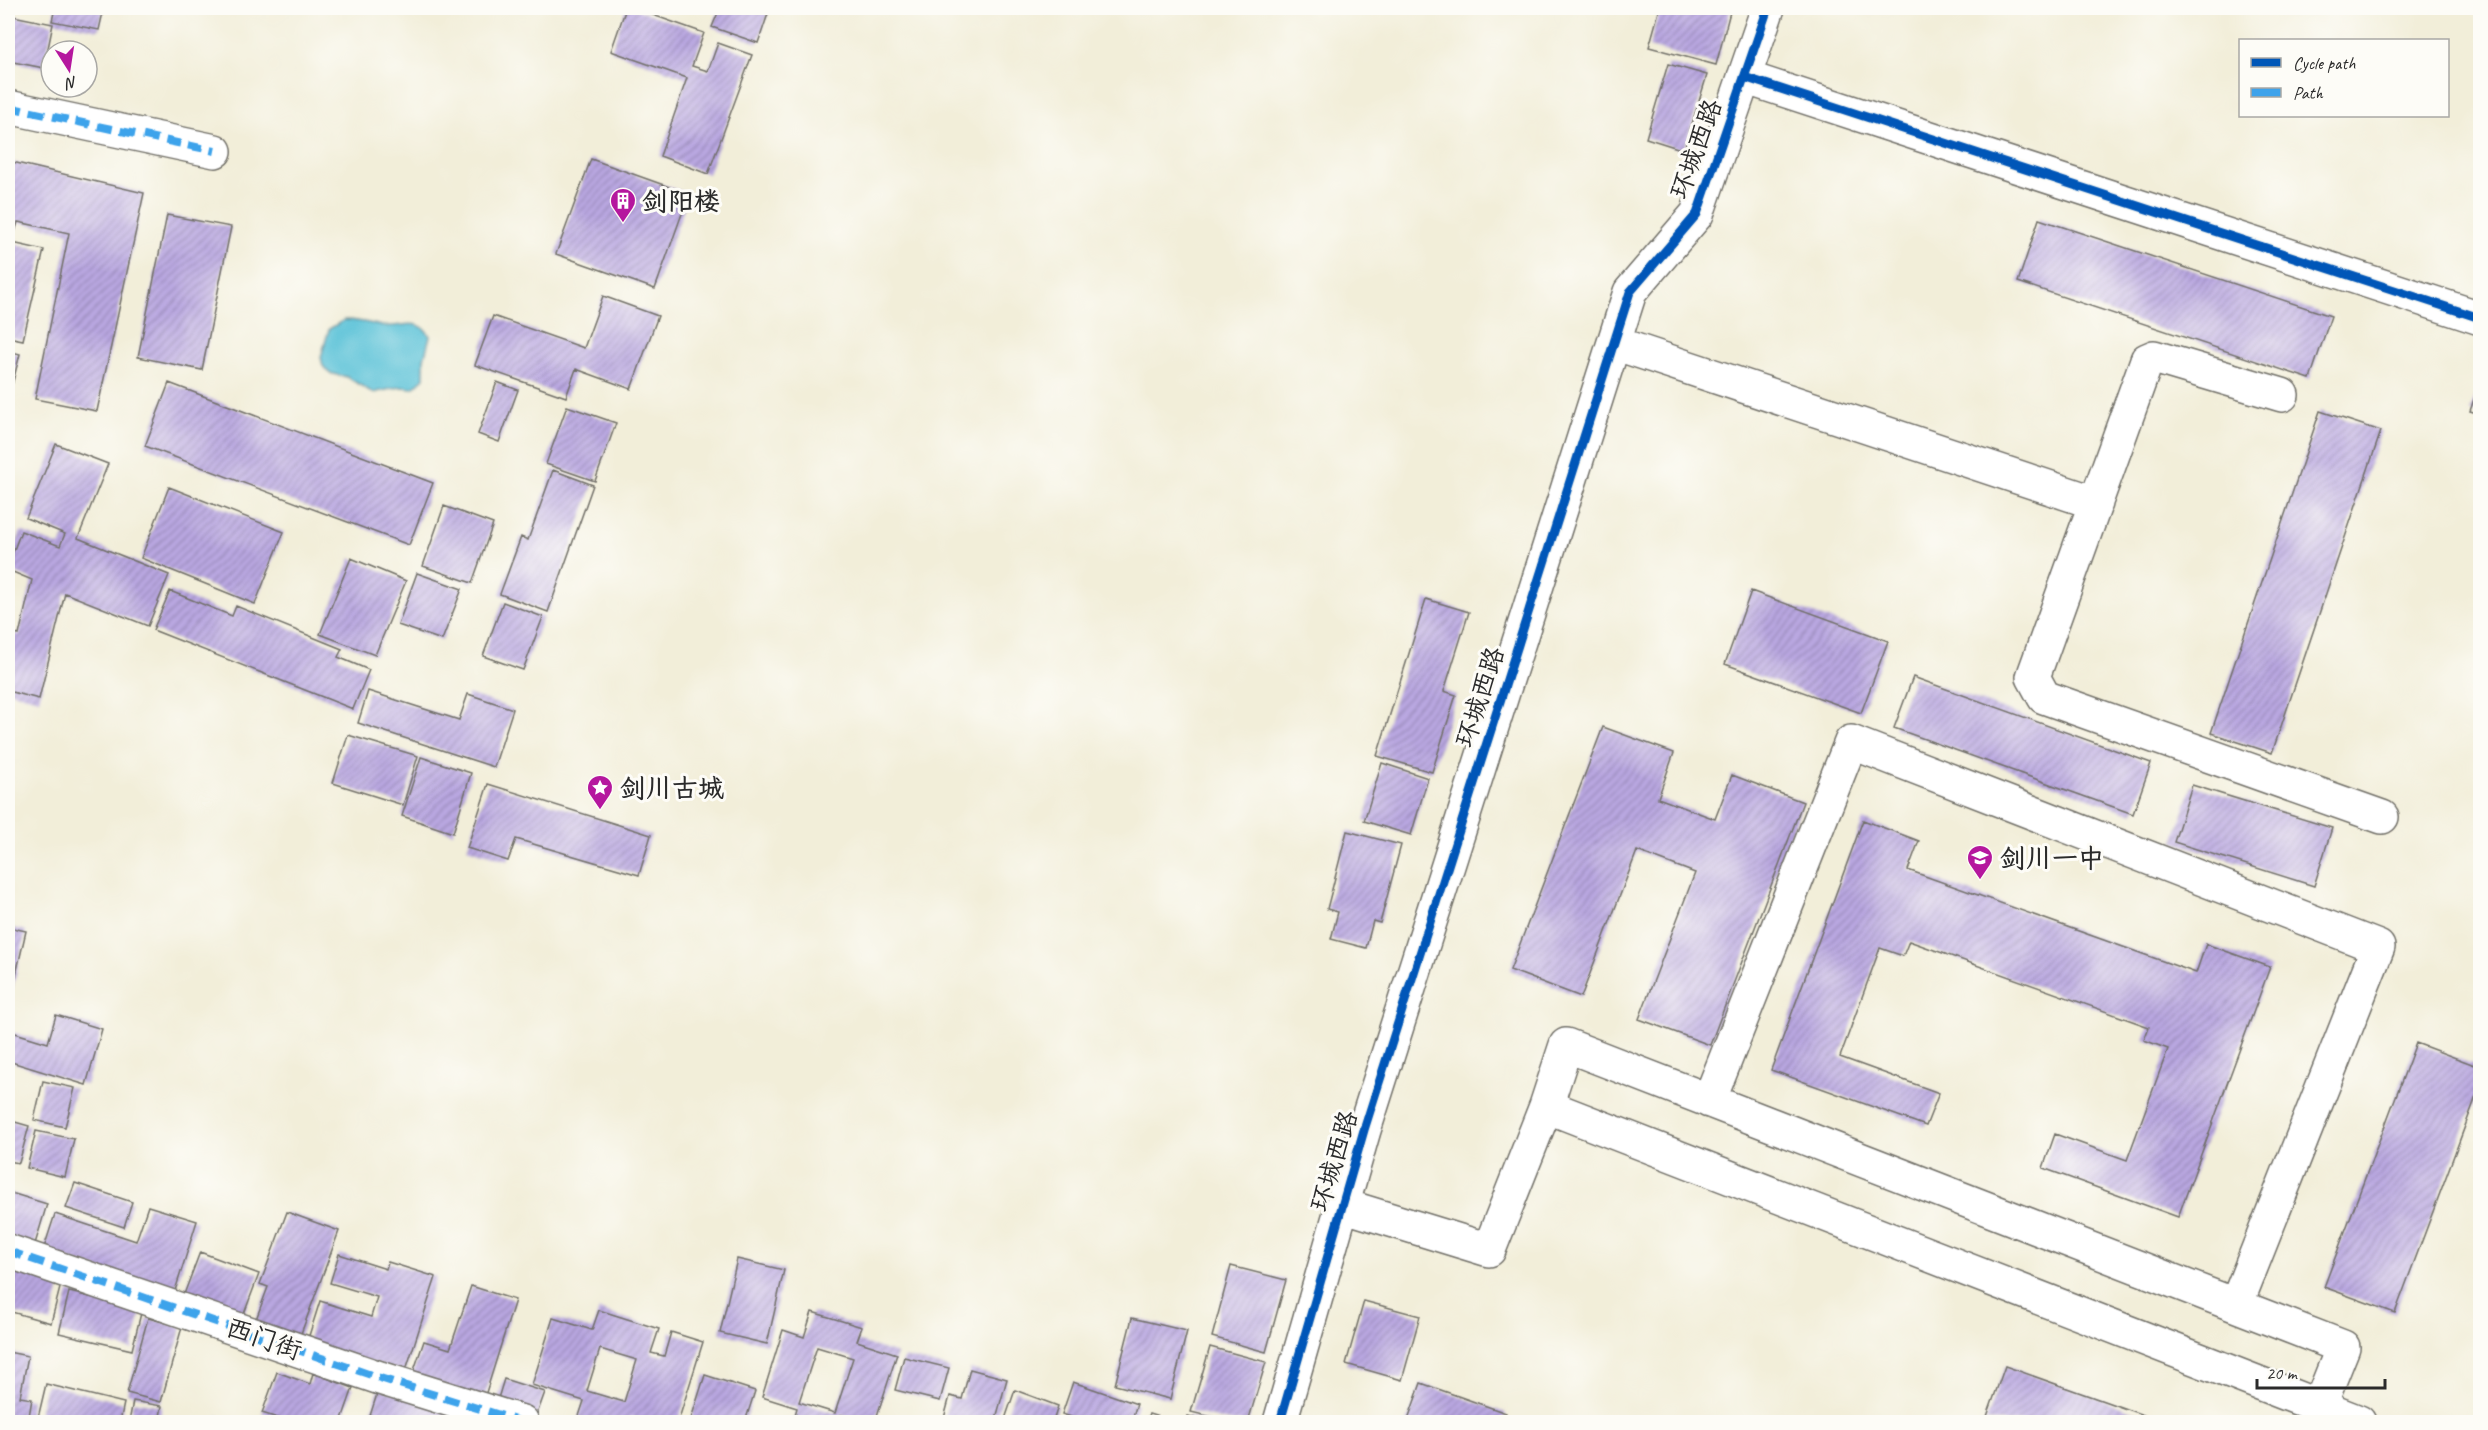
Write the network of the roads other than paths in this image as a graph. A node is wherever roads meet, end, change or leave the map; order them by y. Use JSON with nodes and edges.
{"nodes":[{"id":1,"x":1768,"y":8,"type":"edge"},
{"id":2,"x":1744,"y":77,"type":"junction"},
{"id":3,"x":8,"y":107,"type":"edge"},
{"id":4,"x":215,"y":151,"type":"dead end"},
{"id":5,"x":2481,"y":318,"type":"edge"},
{"id":6,"x":1614,"y":343,"type":"junction"},
{"id":7,"x":2282,"y":395,"type":"dead end"},
{"id":8,"x":2096,"y":503,"type":"junction"},
{"id":9,"x":2382,"y":817,"type":"dead end"},
{"id":10,"x":1709,"y":1101,"type":"junction"},
{"id":11,"x":1546,"y":1106,"type":"junction"},
{"id":12,"x":1342,"y":1205,"type":"junction"},
{"id":13,"x":8,"y":1251,"type":"edge"},
{"id":14,"x":2236,"y":1305,"type":"junction"},
{"id":15,"x":2319,"y":1407,"type":"junction"},
{"id":16,"x":522,"y":1422,"type":"edge"},
{"id":17,"x":1280,"y":1422,"type":"edge"},
{"id":18,"x":2359,"y":1422,"type":"edge"}],
"edges":[{"from":1,"to":2,"type":"street","name":"环城西路"},
{"from":2,"to":5,"type":"street"},
{"from":2,"to":6,"type":"street","name":"环城西路"},
{"from":3,"to":4,"type":"street"},
{"from":6,"to":8,"type":"street"},
{"from":6,"to":12,"type":"street","name":"环城西路"},
{"from":7,"to":8,"type":"street"},
{"from":8,"to":9,"type":"street"},
{"from":10,"to":11,"type":"street"},
{"from":10,"to":14,"type":"street"},
{"from":10,"to":14,"type":"street"},
{"from":11,"to":12,"type":"street"},
{"from":11,"to":15,"type":"street"},
{"from":12,"to":17,"type":"street","name":"环城西路"},
{"from":13,"to":16,"type":"street","name":"西门街"},
{"from":14,"to":15,"type":"street"},
{"from":15,"to":18,"type":"street"}]}
